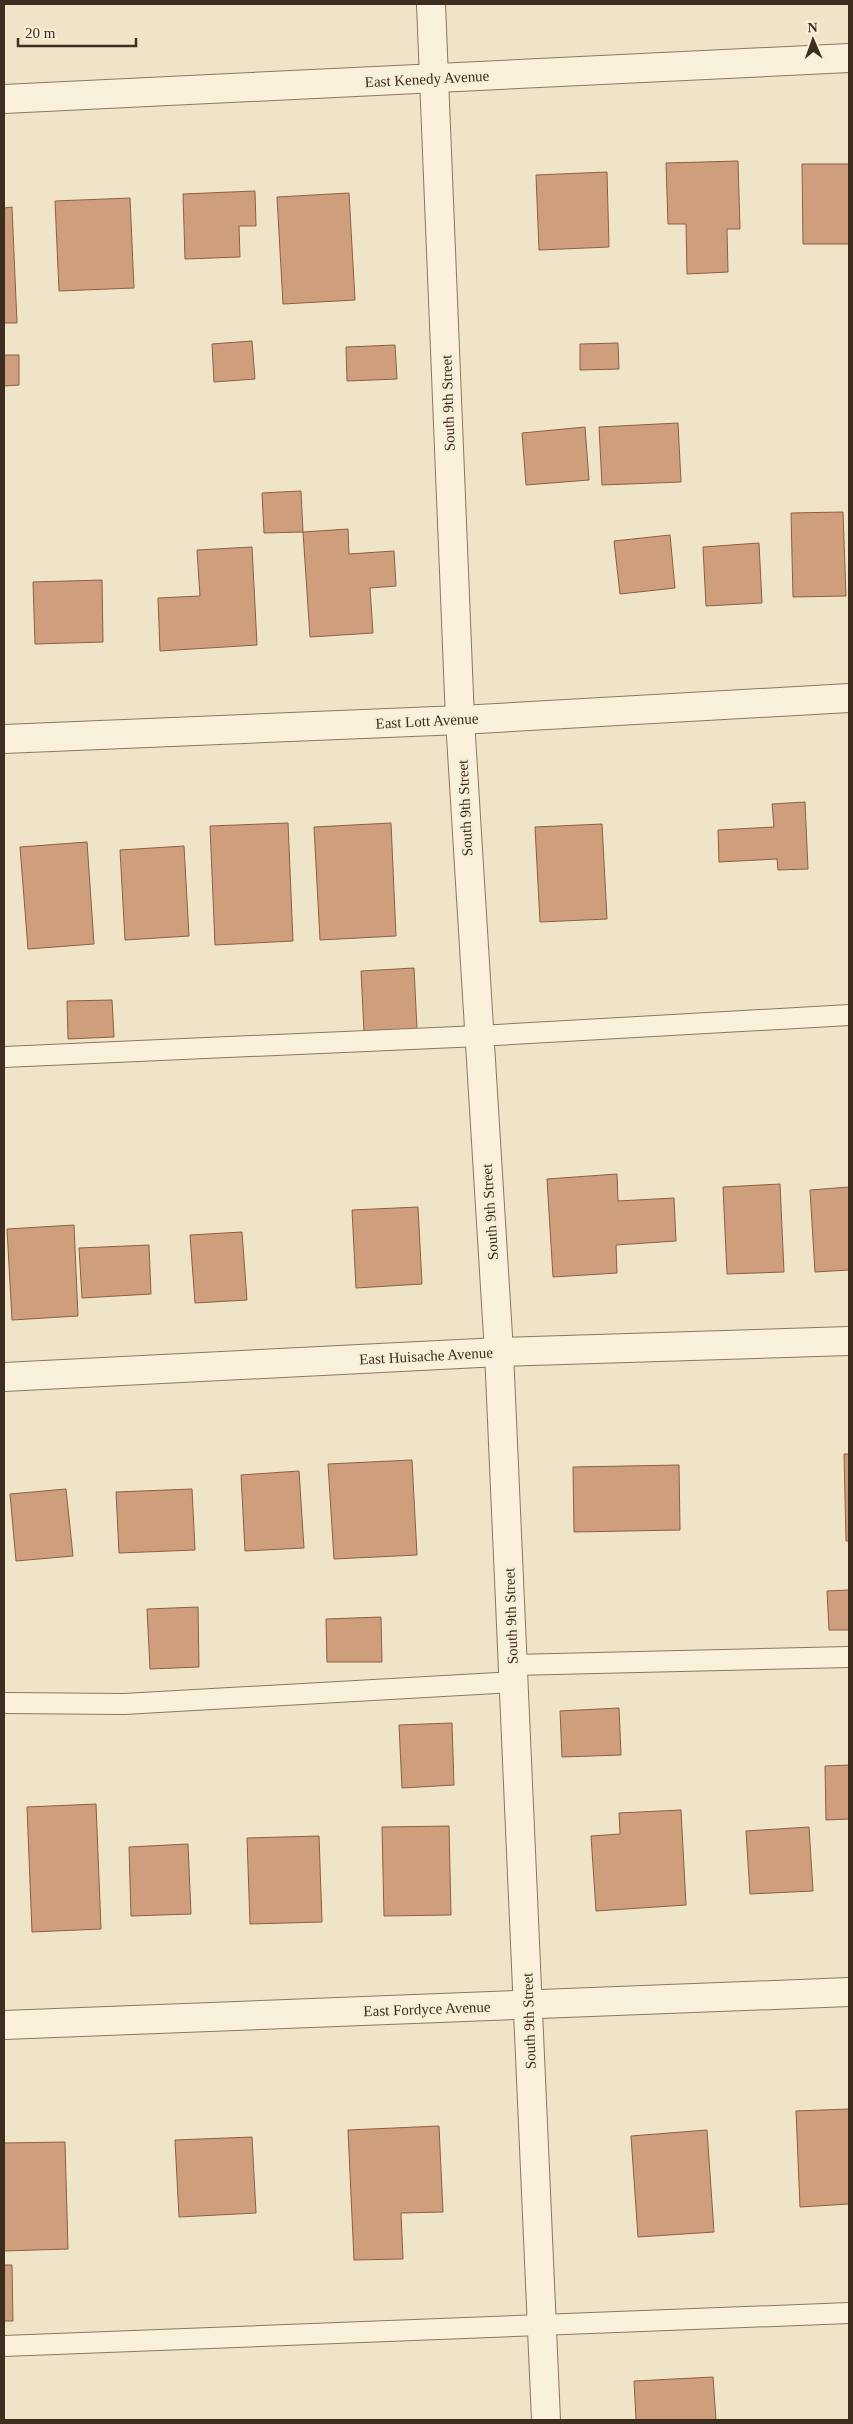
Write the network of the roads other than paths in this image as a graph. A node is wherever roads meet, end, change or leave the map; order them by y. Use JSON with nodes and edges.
{"nodes":[{"id":1,"x":432,"y":4,"type":"edge"},
{"id":2,"x":849,"y":58,"type":"edge"},
{"id":3,"x":435,"y":78,"type":"junction"},
{"id":4,"x":4,"y":99,"type":"edge"},
{"id":5,"x":849,"y":698,"type":"edge"},
{"id":6,"x":460,"y":720,"type":"junction"},
{"id":7,"x":4,"y":739,"type":"edge"},
{"id":8,"x":849,"y":1015,"type":"edge"},
{"id":9,"x":479,"y":1036,"type":"junction"},
{"id":10,"x":4,"y":1057,"type":"edge"},
{"id":11,"x":849,"y":1340,"type":"edge"},
{"id":12,"x":499,"y":1352,"type":"junction"},
{"id":13,"x":4,"y":1377,"type":"edge"},
{"id":14,"x":849,"y":1657,"type":"edge"},
{"id":15,"x":513,"y":1674,"type":"junction"},
{"id":16,"x":4,"y":1703,"type":"edge"},
{"id":17,"x":849,"y":1992,"type":"edge"},
{"id":18,"x":528,"y":2005,"type":"junction"},
{"id":19,"x":4,"y":2025,"type":"edge"},
{"id":20,"x":849,"y":2313,"type":"edge"},
{"id":21,"x":542,"y":2325,"type":"junction"},
{"id":22,"x":4,"y":2346,"type":"edge"},
{"id":23,"x":546,"y":2420,"type":"edge"}],
"edges":[{"from":1,"to":3,"type":"street","name":"South 9th Street"},
{"from":2,"to":3,"type":"street","name":"East Kenedy Avenue"},
{"from":3,"to":4,"type":"street","name":"East Kenedy Avenue"},
{"from":3,"to":6,"type":"street","name":"South 9th Street"},
{"from":5,"to":6,"type":"street","name":"East Lott Avenue"},
{"from":6,"to":7,"type":"street","name":"East Lott Avenue"},
{"from":6,"to":9,"type":"street","name":"South 9th Street"},
{"from":8,"to":9,"type":"lane"},
{"from":9,"to":10,"type":"lane"},
{"from":9,"to":12,"type":"street","name":"South 9th Street"},
{"from":11,"to":12,"type":"street","name":"East Huisache Avenue"},
{"from":12,"to":13,"type":"street","name":"East Huisache Avenue"},
{"from":12,"to":15,"type":"street","name":"South 9th Street"},
{"from":14,"to":15,"type":"lane"},
{"from":15,"to":16,"type":"lane"},
{"from":15,"to":18,"type":"street","name":"South 9th Street"},
{"from":17,"to":18,"type":"street","name":"East Fordyce Avenue"},
{"from":18,"to":19,"type":"street","name":"East Fordyce Avenue"},
{"from":18,"to":21,"type":"street","name":"South 9th Street"},
{"from":20,"to":21,"type":"lane"},
{"from":21,"to":22,"type":"lane"},
{"from":21,"to":23,"type":"street","name":"South 9th Street"}]}
